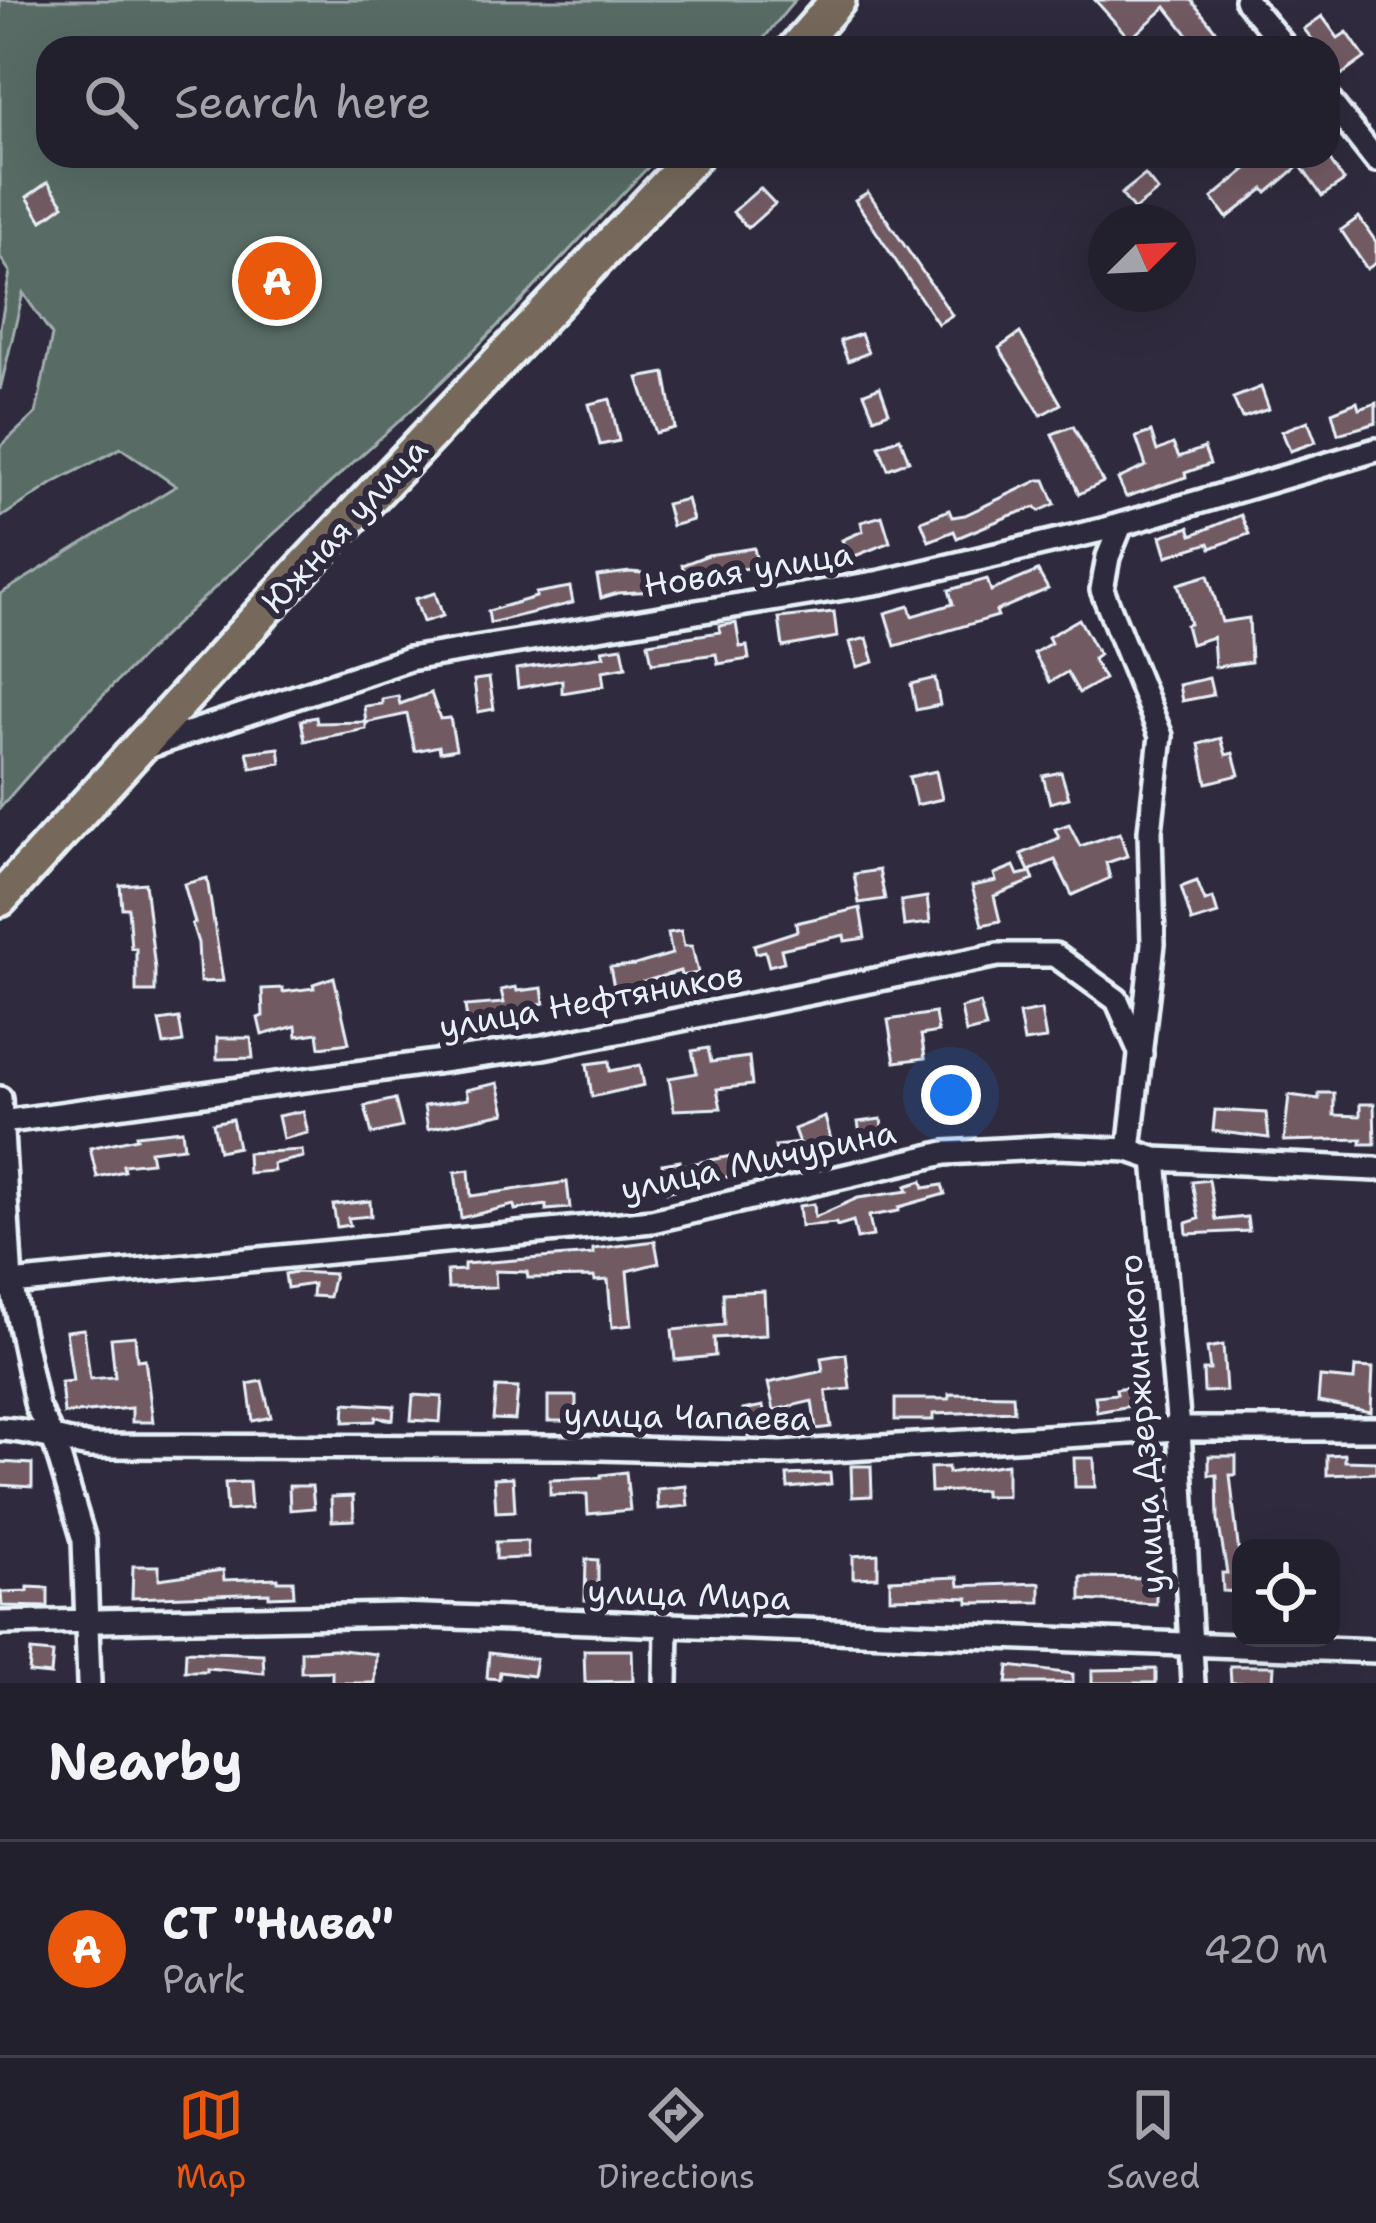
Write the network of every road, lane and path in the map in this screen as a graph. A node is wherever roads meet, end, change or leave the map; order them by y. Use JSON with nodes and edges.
{"nodes":[{"id":1,"x":838,"y":0,"type":"edge"},
{"id":2,"x":1246,"y":0,"type":"edge"},
{"id":3,"x":806,"y":36,"type":"edge"},
{"id":4,"x":1276,"y":36,"type":"edge"},
{"id":5,"x":1340,"y":114,"type":"edge"},
{"id":6,"x":1376,"y":160,"type":"edge"},
{"id":7,"x":683,"y":168,"type":"edge"},
{"id":8,"x":1376,"y":450,"type":"edge"},
{"id":9,"x":1121,"y":525,"type":"junction"},
{"id":10,"x":132,"y":752,"type":"junction"},
{"id":11,"x":0,"y":899,"type":"edge"},
{"id":12,"x":1141,"y":1054,"type":"junction"},
{"id":13,"x":0,"y":1098,"type":"edge"},
{"id":14,"x":2,"y":1122,"type":"edge"},
{"id":15,"x":1129,"y":1150,"type":"junction"},
{"id":16,"x":1155,"y":1159,"type":"junction"},
{"id":17,"x":1376,"y":1169,"type":"edge"},
{"id":18,"x":11,"y":1283,"type":"junction"},
{"id":19,"x":1376,"y":1429,"type":"edge"},
{"id":20,"x":0,"y":1430,"type":"edge"},
{"id":21,"x":1178,"y":1430,"type":"junction"},
{"id":22,"x":54,"y":1440,"type":"junction"},
{"id":23,"x":90,"y":1621,"type":"junction"},
{"id":24,"x":0,"y":1623,"type":"edge"},
{"id":25,"x":667,"y":1628,"type":"junction"},
{"id":26,"x":1190,"y":1641,"type":"junction"},
{"id":27,"x":1376,"y":1651,"type":"edge"},
{"id":28,"x":89,"y":1683,"type":"edge"},
{"id":29,"x":666,"y":1683,"type":"edge"},
{"id":30,"x":1193,"y":1683,"type":"edge"}],
"edges":[{"from":1,"to":3,"type":"highway"},
{"from":2,"to":4,"type":"street"},
{"from":5,"to":6,"type":"street"},
{"from":7,"to":10,"type":"highway","name":"Южная улица"},
{"from":8,"to":9,"type":"street","name":"Новая улица"},
{"from":9,"to":10,"type":"street","name":"Новая улица"},
{"from":9,"to":12,"type":"street"},
{"from":10,"to":11,"type":"highway","name":"Южная улица"},
{"from":12,"to":14,"type":"street","name":"улица Нефтяников"},
{"from":12,"to":15,"type":"street"},
{"from":13,"to":14,"type":"street"},
{"from":14,"to":18,"type":"street"},
{"from":15,"to":16,"type":"street","name":"улица Мичурина"},
{"from":15,"to":18,"type":"street","name":"улица Мичурина"},
{"from":16,"to":17,"type":"street","name":"улица Мичурина"},
{"from":16,"to":21,"type":"street","name":"улица Дзержинского"},
{"from":18,"to":22,"type":"street"},
{"from":19,"to":21,"type":"street","name":"улица Чапаева"},
{"from":20,"to":22,"type":"street","name":"улица Чапаева"},
{"from":21,"to":22,"type":"street","name":"улица Чапаева"},
{"from":21,"to":26,"type":"street","name":"улица Дзержинского"},
{"from":22,"to":23,"type":"street"},
{"from":23,"to":24,"type":"street","name":"улица Мира"},
{"from":23,"to":25,"type":"street","name":"улица Мира"},
{"from":23,"to":28,"type":"street"},
{"from":25,"to":26,"type":"street","name":"улица Мира"},
{"from":25,"to":29,"type":"street"},
{"from":26,"to":27,"type":"street","name":"улица Мира"},
{"from":26,"to":30,"type":"street","name":"улица Дзержинского"}]}
